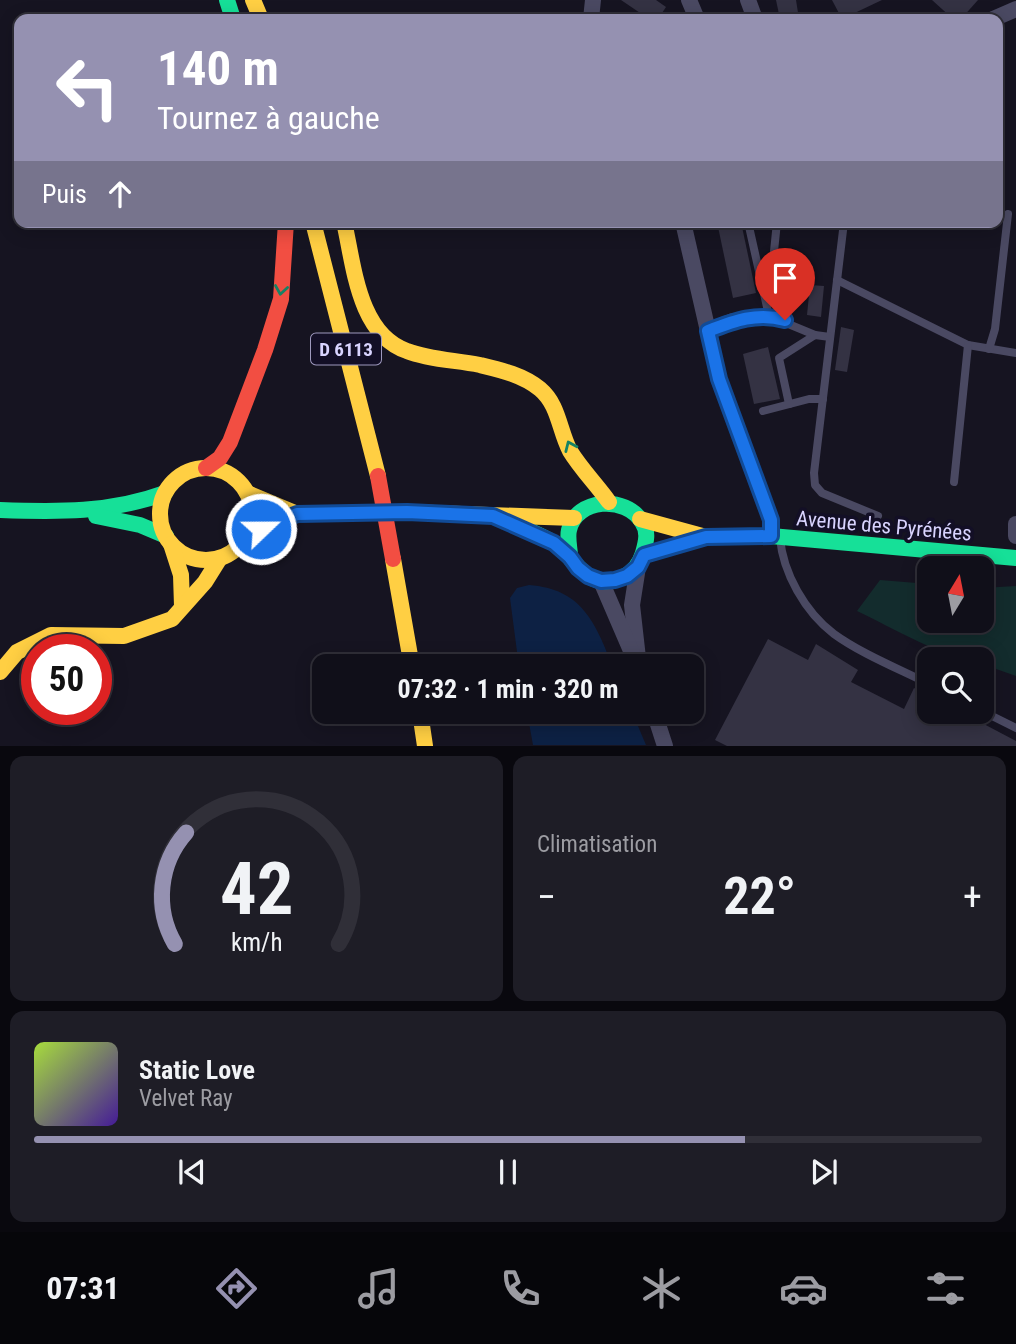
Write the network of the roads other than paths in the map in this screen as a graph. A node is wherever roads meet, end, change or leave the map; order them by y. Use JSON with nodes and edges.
{"nodes":[{"id":1,"x":1008,"y":214,"type":"dead end"},
{"id":2,"x":286,"y":228,"type":"edge"},
{"id":3,"x":315,"y":228,"type":"edge"},
{"id":4,"x":331,"y":228,"type":"edge"},
{"id":5,"x":346,"y":228,"type":"edge"},
{"id":6,"x":683,"y":228,"type":"edge"},
{"id":7,"x":749,"y":228,"type":"edge"},
{"id":8,"x":776,"y":228,"type":"edge"},
{"id":9,"x":843,"y":228,"type":"edge"},
{"id":10,"x":837,"y":280,"type":"junction"},
{"id":11,"x":763,"y":289,"type":"junction"},
{"id":12,"x":769,"y":316,"type":"junction"},
{"id":13,"x":733,"y":321,"type":"joint"},
{"id":14,"x":358,"y":330,"type":"dead end"},
{"id":15,"x":708,"y":331,"type":"junction"},
{"id":16,"x":815,"y":335,"type":"junction"},
{"id":17,"x":830,"y":337,"type":"junction"},
{"id":18,"x":968,"y":345,"type":"junction"},
{"id":19,"x":989,"y":349,"type":"junction"},
{"id":20,"x":1016,"y":353,"type":"edge"},
{"id":21,"x":368,"y":368,"type":"dead end"},
{"id":22,"x":823,"y":398,"type":"junction"},
{"id":23,"x":789,"y":404,"type":"junction"},
{"id":24,"x":763,"y":411,"type":"dead end"},
{"id":25,"x":206,"y":468,"type":"junction"},
{"id":26,"x":378,"y":477,"type":"junction"},
{"id":27,"x":954,"y":482,"type":"dead end"},
{"id":28,"x":165,"y":493,"type":"junction"},
{"id":29,"x":247,"y":493,"type":"junction"},
{"id":30,"x":609,"y":502,"type":"junction"},
{"id":31,"x":0,"y":510,"type":"edge"},
{"id":32,"x":79,"y":513,"type":"junction"},
{"id":33,"x":297,"y":514,"type":"junction"},
{"id":34,"x":493,"y":516,"type":"junction"},
{"id":35,"x":878,"y":516,"type":"dead end"},
{"id":36,"x":574,"y":518,"type":"junction"},
{"id":37,"x":640,"y":519,"type":"junction"},
{"id":38,"x":1016,"y":524,"type":"edge"},
{"id":39,"x":248,"y":534,"type":"junction"},
{"id":40,"x":1016,"y":536,"type":"edge"},
{"id":41,"x":706,"y":537,"type":"junction"},
{"id":42,"x":775,"y":537,"type":"junction"},
{"id":43,"x":168,"y":540,"type":"junction"},
{"id":44,"x":1015,"y":554,"type":"edge"},
{"id":45,"x":570,"y":557,"type":"junction"},
{"id":46,"x":220,"y":558,"type":"junction"},
{"id":47,"x":641,"y":561,"type":"junction"},
{"id":48,"x":601,"y":581,"type":"junction"},
{"id":49,"x":183,"y":607,"type":"junction"},
{"id":50,"x":410,"y":654,"type":"edge"},
{"id":51,"x":632,"y":654,"type":"edge"},
{"id":52,"x":637,"y":654,"type":"edge"},
{"id":53,"x":0,"y":672,"type":"edge"},
{"id":54,"x":917,"y":678,"type":"edge"},
{"id":55,"x":994,"y":717,"type":"edge"},
{"id":56,"x":422,"y":724,"type":"edge"},
{"id":57,"x":657,"y":724,"type":"edge"},
{"id":58,"x":1016,"y":728,"type":"edge"},
{"id":59,"x":425,"y":746,"type":"edge"},
{"id":60,"x":665,"y":746,"type":"edge"}],
"edges":[{"from":1,"to":19,"type":"lane"},
{"from":2,"to":25,"type":"main road","one_way":true},
{"from":3,"to":26,"type":"main road","number":"D 6113"},
{"from":4,"to":14,"type":"main road","number":"D 6113"},
{"from":30,"to":5,"type":"main road","one_way":true},
{"from":6,"to":15,"type":"street"},
{"from":7,"to":11,"type":"lane"},
{"from":8,"to":11,"type":"lane"},
{"from":9,"to":10,"type":"lane"},
{"from":10,"to":17,"type":"lane"},
{"from":10,"to":18,"type":"lane"},
{"from":11,"to":12,"type":"lane"},
{"from":12,"to":13,"type":"lane"},
{"from":12,"to":16,"type":"lane"},
{"from":13,"to":15,"type":"street"},
{"from":15,"to":42,"type":"street"},
{"from":16,"to":17,"type":"lane"},
{"from":16,"to":23,"type":"lane"},
{"from":17,"to":22,"type":"lane"},
{"from":18,"to":19,"type":"lane"},
{"from":18,"to":27,"type":"lane"},
{"from":19,"to":20,"type":"lane"},
{"from":21,"to":26,"type":"main road","number":"D 6113"},
{"from":22,"to":23,"type":"lane"},
{"from":22,"to":35,"type":"lane"},
{"from":23,"to":24,"type":"lane"},
{"from":25,"to":28,"type":"main road"},
{"from":25,"to":29,"type":"main road"},
{"from":26,"to":50,"type":"main road","number":"D 6113","bridge":true},
{"from":28,"to":32,"type":"main road"},
{"from":28,"to":43,"type":"main road"},
{"from":29,"to":33,"type":"main road"},
{"from":29,"to":39,"type":"main road"},
{"from":30,"to":36,"type":"main road"},
{"from":30,"to":37,"type":"main road"},
{"from":31,"to":32,"type":"main road"},
{"from":32,"to":43,"type":"main road"},
{"from":33,"to":34,"type":"main road"},
{"from":33,"to":39,"type":"main road"},
{"from":34,"to":36,"type":"main road"},
{"from":34,"to":45,"type":"main road"},
{"from":36,"to":45,"type":"main road"},
{"from":37,"to":41,"type":"main road","name":"Avenue des Pyrénées"},
{"from":37,"to":47,"type":"main road"},
{"from":38,"to":40,"type":"street"},
{"from":39,"to":46,"type":"main road"},
{"from":41,"to":42,"type":"main road","name":"Avenue des Pyrénées"},
{"from":41,"to":47,"type":"main road","name":"Avenue des Pyrénées"},
{"from":42,"to":44,"type":"main road","name":"Avenue des Pyrénées"},
{"from":42,"to":54,"type":"lane"},
{"from":43,"to":46,"type":"main road"},
{"from":43,"to":49,"type":"main road"},
{"from":45,"to":48,"type":"main road"},
{"from":46,"to":49,"type":"main road"},
{"from":47,"to":48,"type":"main road"},
{"from":47,"to":52,"type":"street"},
{"from":48,"to":51,"type":"street"},
{"from":49,"to":53,"type":"main road"},
{"from":55,"to":58,"type":"lane"},
{"from":56,"to":59,"type":"main road"},
{"from":57,"to":60,"type":"street"}]}
